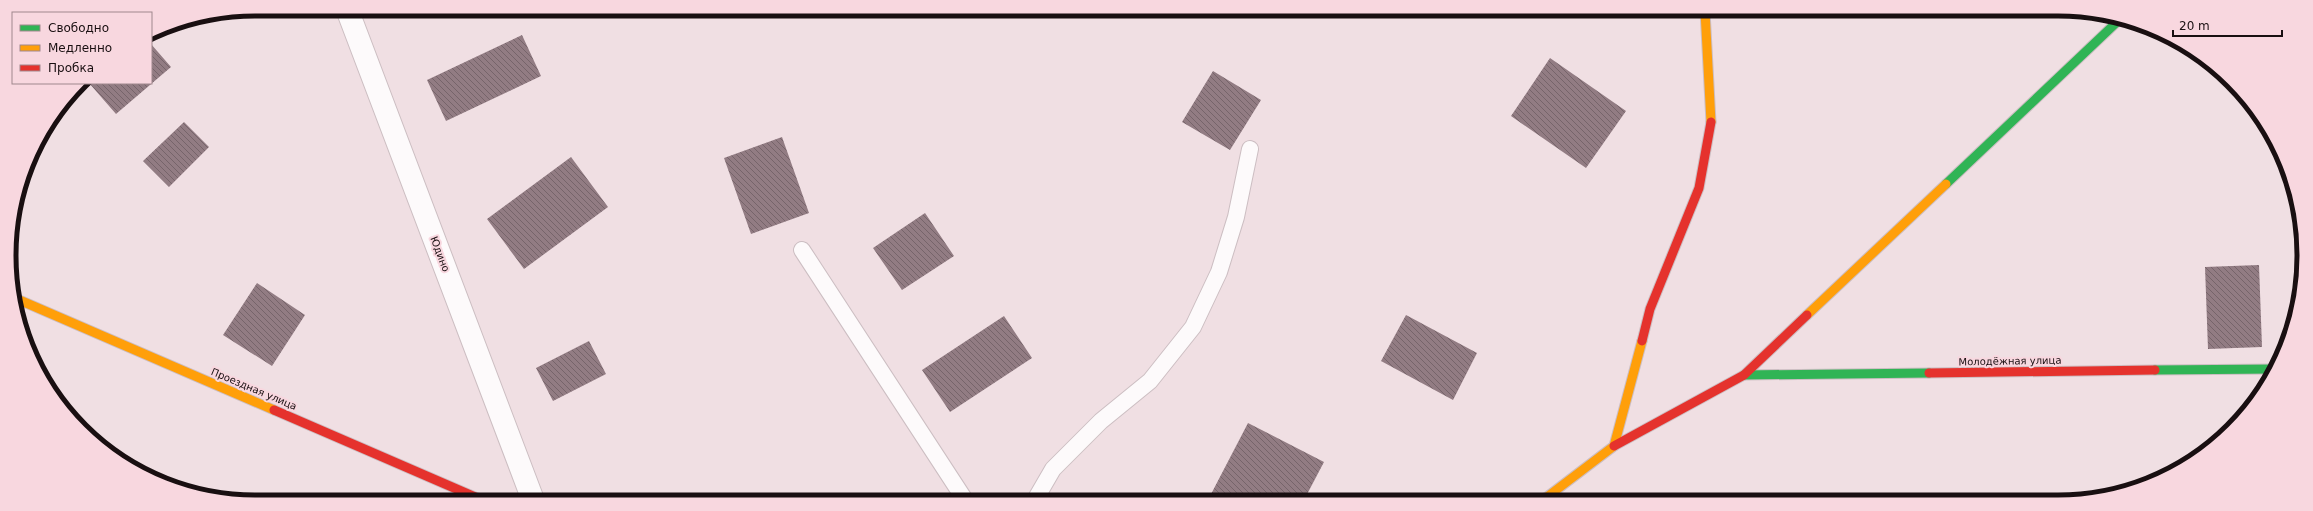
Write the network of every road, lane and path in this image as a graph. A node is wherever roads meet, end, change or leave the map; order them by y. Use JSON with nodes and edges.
{"nodes":[{"id":1,"x":350,"y":16,"type":"edge"},
{"id":2,"x":1705,"y":16,"type":"edge"},
{"id":3,"x":2116,"y":23,"type":"edge"},
{"id":4,"x":1250,"y":150,"type":"dead end"},
{"id":5,"x":802,"y":250,"type":"dead end"},
{"id":6,"x":21,"y":301,"type":"edge"},
{"id":7,"x":2268,"y":369,"type":"edge"},
{"id":8,"x":1744,"y":375,"type":"junction"},
{"id":9,"x":1614,"y":446,"type":"junction"},
{"id":10,"x":470,"y":495,"type":"edge"},
{"id":11,"x":531,"y":495,"type":"edge"},
{"id":12,"x":962,"y":495,"type":"edge"},
{"id":13,"x":1038,"y":495,"type":"edge"},
{"id":14,"x":1550,"y":495,"type":"edge"}],
"edges":[{"from":1,"to":11,"type":"street","name":"Юдино"},
{"from":2,"to":9,"type":"street"},
{"from":3,"to":8,"type":"street"},
{"from":4,"to":13,"type":"lane"},
{"from":5,"to":12,"type":"lane"},
{"from":6,"to":10,"type":"street","name":"Проездная улица"},
{"from":7,"to":8,"type":"street","name":"Молодёжная улица"},
{"from":8,"to":9,"type":"street"},
{"from":9,"to":14,"type":"street"}]}
